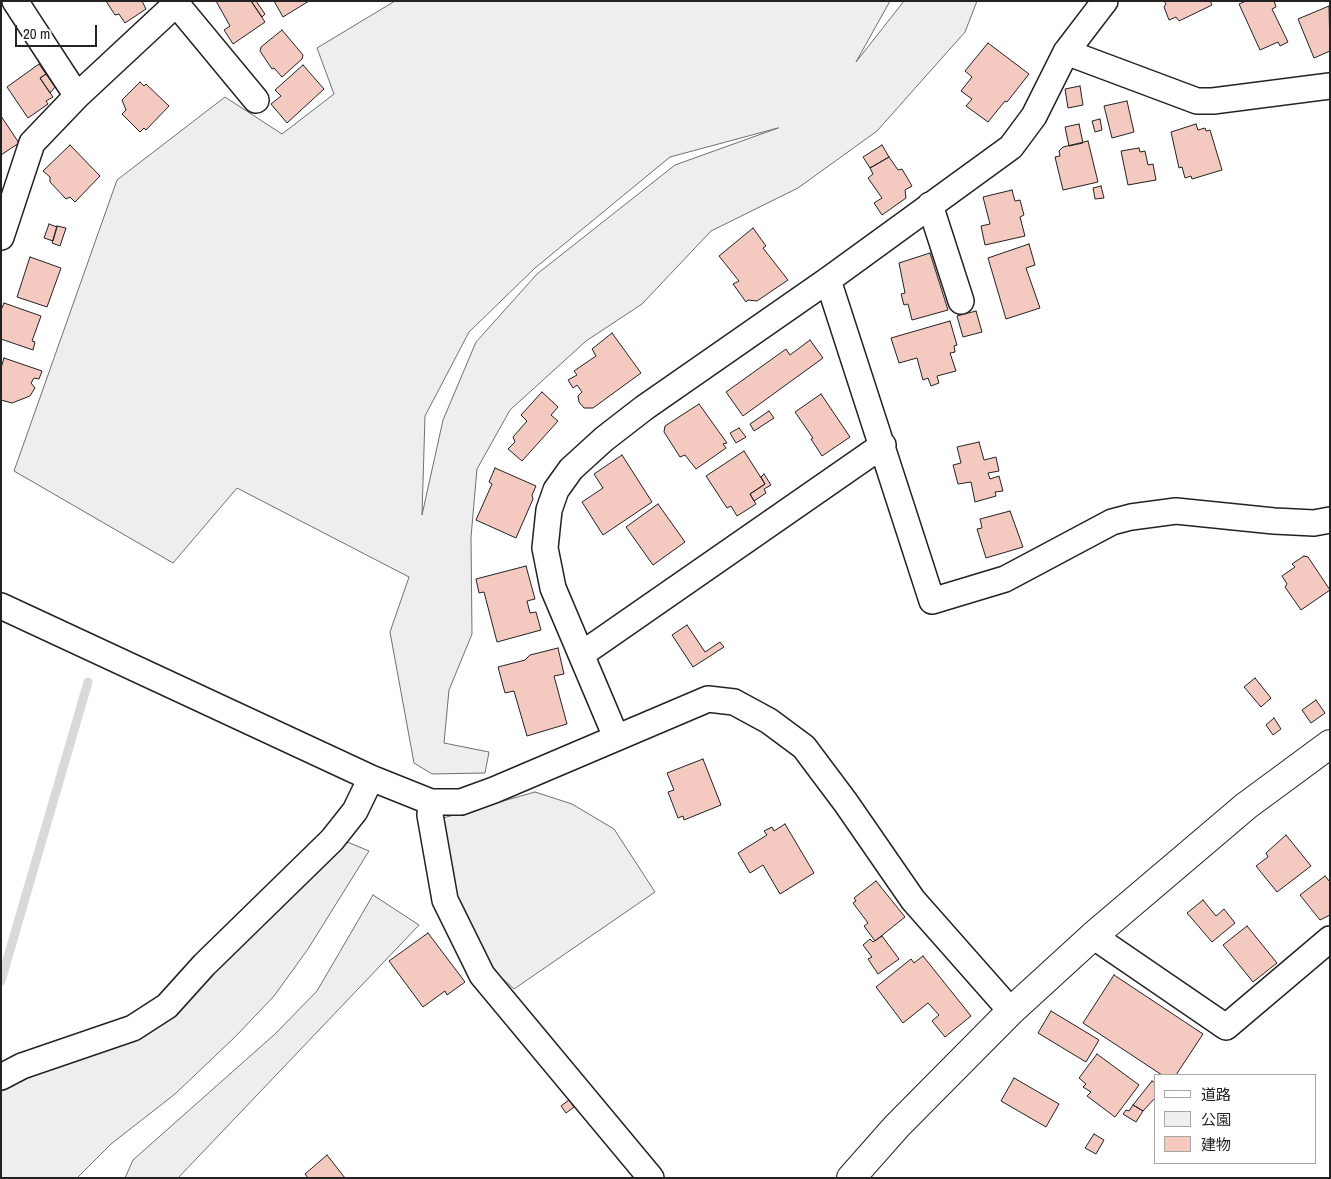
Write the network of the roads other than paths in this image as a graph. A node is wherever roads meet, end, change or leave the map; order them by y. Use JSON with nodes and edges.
{"nodes":[{"id":1,"x":15,"y":1,"type":"edge"},
{"id":2,"x":1105,"y":1,"type":"edge"},
{"id":3,"x":176,"y":2,"type":"edge"},
{"id":4,"x":1066,"y":52,"type":"junction"},
{"id":5,"x":1330,"y":86,"type":"edge"},
{"id":6,"x":77,"y":96,"type":"junction"},
{"id":7,"x":256,"y":100,"type":"dead end"},
{"id":8,"x":930,"y":205,"type":"junction"},
{"id":9,"x":2,"y":231,"type":"edge"},
{"id":10,"x":828,"y":280,"type":"junction"},
{"id":11,"x":961,"y":301,"type":"dead end"},
{"id":12,"x":883,"y":445,"type":"junction"},
{"id":13,"x":1330,"y":520,"type":"edge"},
{"id":14,"x":1,"y":606,"type":"edge"},
{"id":15,"x":582,"y":654,"type":"junction"},
{"id":16,"x":616,"y":737,"type":"junction"},
{"id":17,"x":1330,"y":744,"type":"edge"},
{"id":18,"x":371,"y":778,"type":"junction"},
{"id":19,"x":431,"y":802,"type":"junction"},
{"id":20,"x":1093,"y":936,"type":"junction"},
{"id":21,"x":1330,"y":939,"type":"edge"},
{"id":22,"x":1011,"y":1011,"type":"junction"},
{"id":23,"x":1,"y":1077,"type":"edge"},
{"id":24,"x":651,"y":1178,"type":"edge"},
{"id":25,"x":851,"y":1178,"type":"edge"}],
"edges":[{"from":1,"to":6,"type":"street"},
{"from":2,"to":4,"type":"street"},
{"from":3,"to":6,"type":"street"},
{"from":3,"to":7,"type":"street"},
{"from":4,"to":5,"type":"street"},
{"from":4,"to":8,"type":"street"},
{"from":6,"to":9,"type":"street"},
{"from":8,"to":10,"type":"street"},
{"from":8,"to":11,"type":"street"},
{"from":10,"to":12,"type":"street"},
{"from":10,"to":15,"type":"street"},
{"from":12,"to":13,"type":"street"},
{"from":12,"to":15,"type":"street"},
{"from":14,"to":18,"type":"street"},
{"from":15,"to":16,"type":"street"},
{"from":16,"to":19,"type":"street"},
{"from":16,"to":22,"type":"street"},
{"from":17,"to":20,"type":"street"},
{"from":18,"to":19,"type":"street"},
{"from":18,"to":23,"type":"street"},
{"from":19,"to":24,"type":"street"},
{"from":20,"to":21,"type":"street"},
{"from":20,"to":22,"type":"street"},
{"from":22,"to":25,"type":"street"}]}
